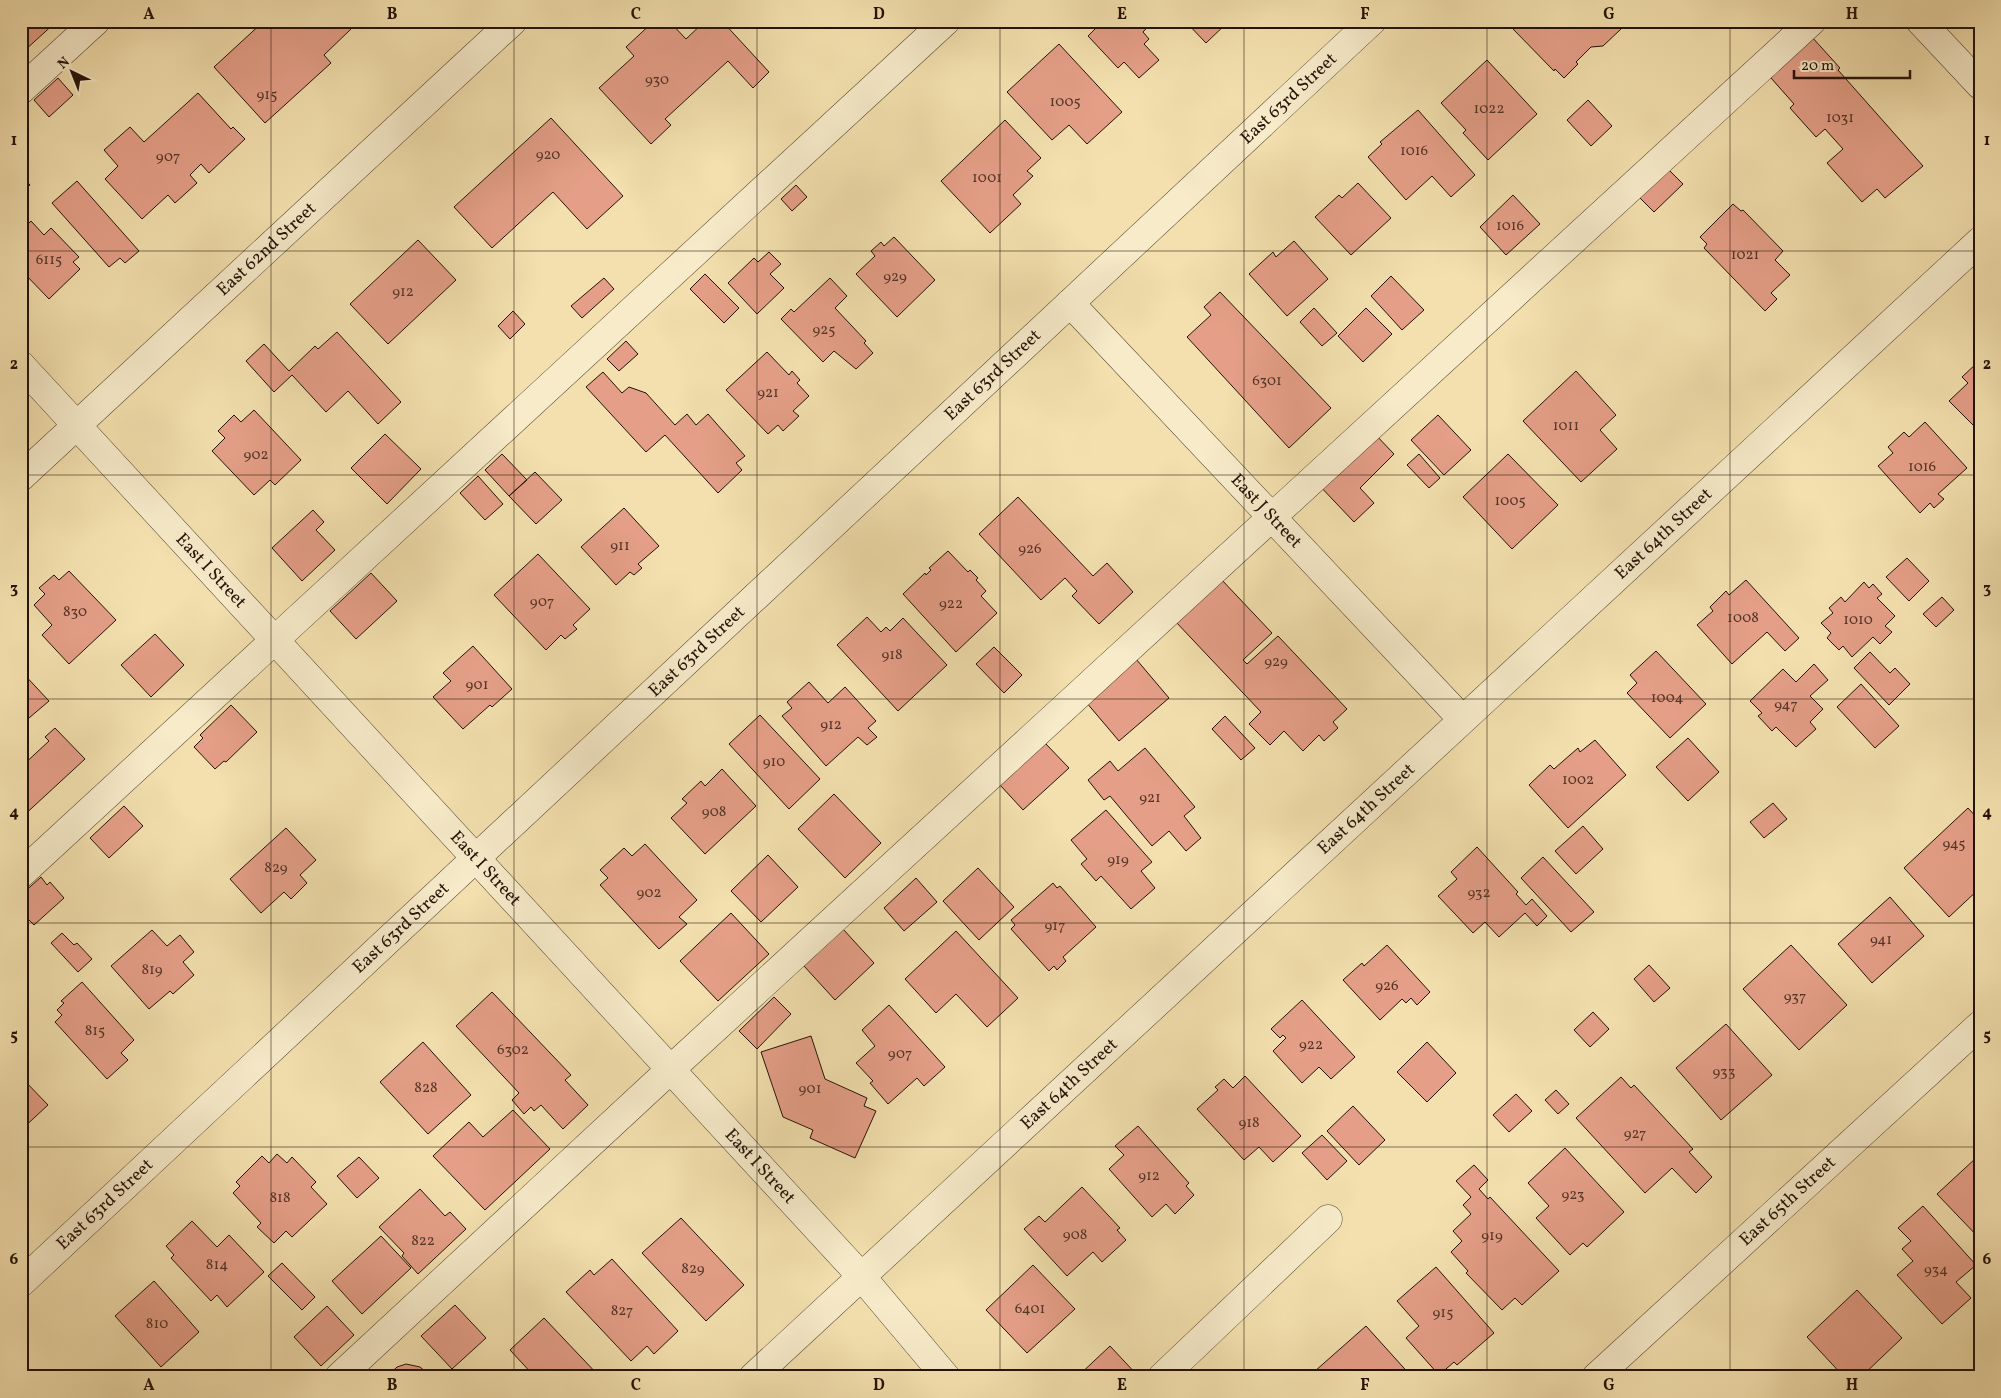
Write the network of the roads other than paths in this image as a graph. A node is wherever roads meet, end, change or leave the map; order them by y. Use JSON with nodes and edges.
{"nodes":[{"id":1,"x":96,"y":21,"type":"edge"},
{"id":2,"x":513,"y":21,"type":"edge"},
{"id":3,"x":946,"y":21,"type":"edge"},
{"id":4,"x":1372,"y":21,"type":"edge"},
{"id":5,"x":1812,"y":21,"type":"edge"},
{"id":6,"x":1920,"y":21,"type":"edge"},
{"id":7,"x":1980,"y":85,"type":"edge"},
{"id":8,"x":21,"y":90,"type":"edge"},
{"id":9,"x":1980,"y":241,"type":"edge"},
{"id":10,"x":1070,"y":303,"type":"junction"},
{"id":11,"x":21,"y":365,"type":"edge"},
{"id":12,"x":77,"y":425,"type":"junction"},
{"id":13,"x":21,"y":477,"type":"edge"},
{"id":14,"x":1272,"y":518,"type":"junction"},
{"id":15,"x":275,"y":640,"type":"junction"},
{"id":16,"x":1462,"y":719,"type":"junction"},
{"id":17,"x":476,"y":858,"type":"junction"},
{"id":18,"x":21,"y":874,"type":"edge"},
{"id":19,"x":1980,"y":1025,"type":"edge"},
{"id":20,"x":671,"y":1069,"type":"junction"},
{"id":21,"x":1328,"y":1219,"type":"dead end"},
{"id":22,"x":861,"y":1276,"type":"junction"},
{"id":23,"x":21,"y":1283,"type":"edge"},
{"id":24,"x":339,"y":1377,"type":"edge"},
{"id":25,"x":753,"y":1377,"type":"edge"},
{"id":26,"x":946,"y":1377,"type":"edge"},
{"id":27,"x":1162,"y":1377,"type":"edge"},
{"id":28,"x":1596,"y":1377,"type":"edge"}],
"edges":[{"from":1,"to":8,"type":"street"},
{"from":2,"to":12,"type":"street","name":"East 62nd Street"},
{"from":3,"to":15,"type":"street"},
{"from":4,"to":10,"type":"street","name":"East 63rd Street"},
{"from":5,"to":14,"type":"street"},
{"from":6,"to":7,"type":"street"},
{"from":9,"to":16,"type":"street","name":"East 64th Street"},
{"from":10,"to":14,"type":"street","name":"East J Street"},
{"from":10,"to":17,"type":"street","name":"East 63rd Street"},
{"from":11,"to":12,"type":"street","name":"East I Street"},
{"from":12,"to":13,"type":"street","name":"East 62nd Street"},
{"from":12,"to":15,"type":"street","name":"East I Street"},
{"from":14,"to":16,"type":"street","name":"East J Street"},
{"from":14,"to":20,"type":"street"},
{"from":15,"to":17,"type":"street","name":"East I Street"},
{"from":15,"to":18,"type":"street"},
{"from":16,"to":22,"type":"street","name":"East 64th Street"},
{"from":17,"to":20,"type":"street","name":"East I Street"},
{"from":17,"to":23,"type":"street","name":"East 63rd Street"},
{"from":19,"to":28,"type":"street","name":"East 65th Street"},
{"from":20,"to":22,"type":"street","name":"East I Street"},
{"from":20,"to":24,"type":"street"},
{"from":21,"to":27,"type":"street"},
{"from":22,"to":25,"type":"street","name":"East 64th Street"},
{"from":22,"to":26,"type":"street","name":"East I Street"}]}
